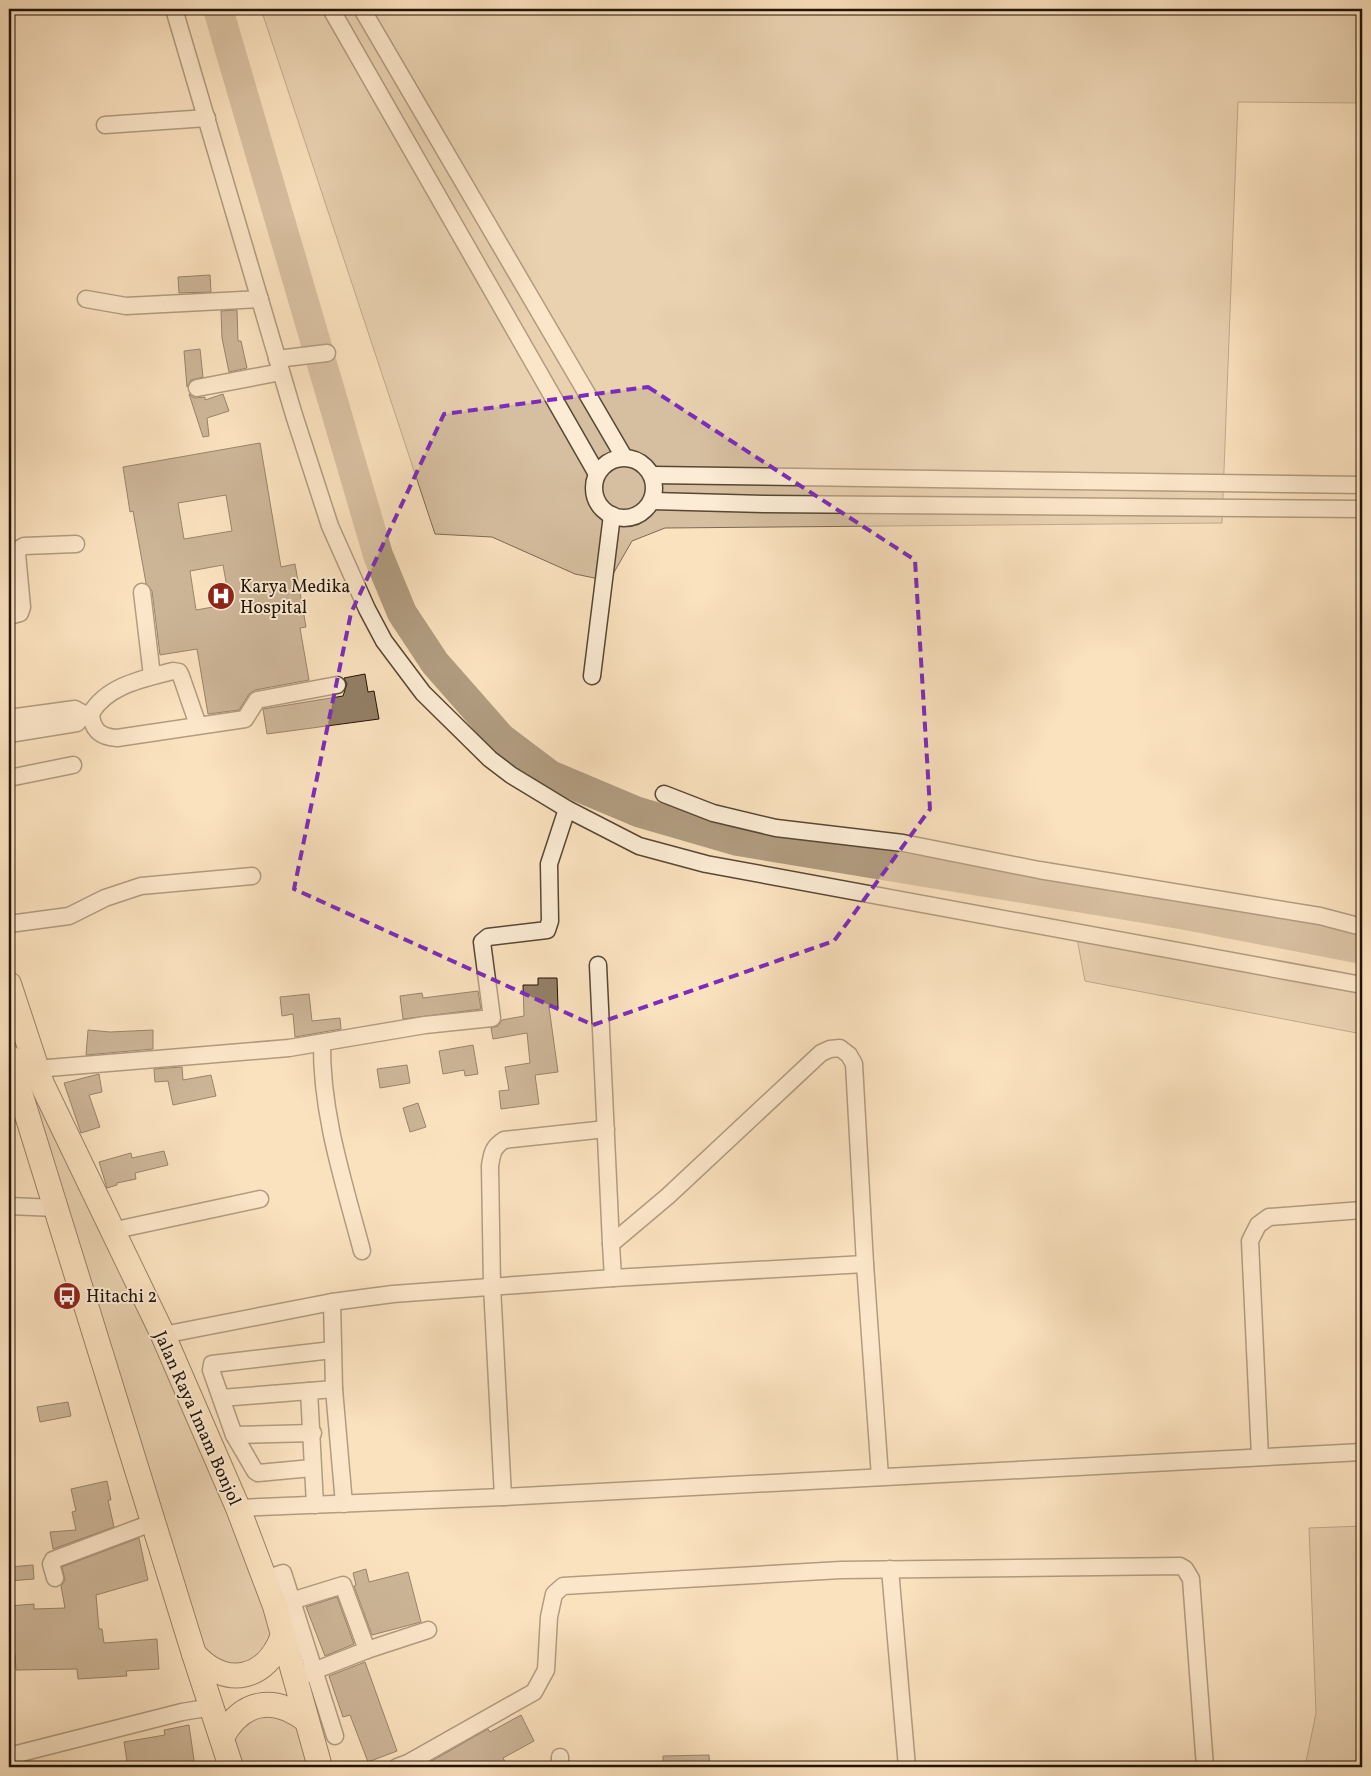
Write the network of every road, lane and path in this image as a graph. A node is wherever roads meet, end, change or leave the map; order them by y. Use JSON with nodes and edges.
{"nodes":[{"id":1,"x":174,"y":9,"type":"edge"},
{"id":2,"x":331,"y":9,"type":"edge"},
{"id":3,"x":362,"y":9,"type":"edge"},
{"id":4,"x":207,"y":118,"type":"junction"},
{"id":5,"x":105,"y":125,"type":"dead end"},
{"id":6,"x":86,"y":298,"type":"dead end"},
{"id":7,"x":260,"y":299,"type":"junction"},
{"id":8,"x":326,"y":354,"type":"dead end"},
{"id":9,"x":279,"y":366,"type":"junction"},
{"id":10,"x":197,"y":388,"type":"dead end"},
{"id":11,"x":624,"y":457,"type":"junction"},
{"id":12,"x":597,"y":474,"type":"junction"},
{"id":13,"x":652,"y":475,"type":"junction"},
{"id":14,"x":1362,"y":485,"type":"edge"},
{"id":15,"x":652,"y":501,"type":"junction"},
{"id":16,"x":1362,"y":509,"type":"edge"},
{"id":17,"x":612,"y":515,"type":"junction"},
{"id":18,"x":76,"y":544,"type":"dead end"},
{"id":19,"x":142,"y":592,"type":"dead end"},
{"id":20,"x":9,"y":616,"type":"edge"},
{"id":21,"x":152,"y":676,"type":"junction"},
{"id":22,"x":592,"y":676,"type":"dead end"},
{"id":23,"x":337,"y":685,"type":"dead end"},
{"id":24,"x":88,"y":714,"type":"junction"},
{"id":25,"x":9,"y":718,"type":"edge"},
{"id":26,"x":198,"y":725,"type":"junction"},
{"id":27,"x":9,"y":734,"type":"edge"},
{"id":28,"x":73,"y":765,"type":"dead end"},
{"id":29,"x":9,"y":778,"type":"edge"},
{"id":30,"x":664,"y":794,"type":"dead end"},
{"id":31,"x":567,"y":809,"type":"junction"},
{"id":32,"x":252,"y":876,"type":"dead end"},
{"id":33,"x":9,"y":924,"type":"edge"},
{"id":34,"x":1362,"y":926,"type":"edge"},
{"id":35,"x":598,"y":965,"type":"dead end"},
{"id":36,"x":9,"y":984,"type":"edge"},
{"id":37,"x":1362,"y":985,"type":"edge"},
{"id":38,"x":322,"y":1042,"type":"junction"},
{"id":39,"x":9,"y":1057,"type":"edge"},
{"id":40,"x":36,"y":1070,"type":"junction"},
{"id":41,"x":606,"y":1129,"type":"junction"},
{"id":42,"x":260,"y":1199,"type":"dead end"},
{"id":43,"x":9,"y":1206,"type":"edge"},
{"id":44,"x":56,"y":1208,"type":"junction"},
{"id":45,"x":1362,"y":1210,"type":"edge"},
{"id":46,"x":111,"y":1231,"type":"junction"},
{"id":47,"x":611,"y":1244,"type":"junction"},
{"id":48,"x":362,"y":1252,"type":"dead end"},
{"id":49,"x":865,"y":1264,"type":"junction"},
{"id":50,"x":613,"y":1278,"type":"junction"},
{"id":51,"x":492,"y":1286,"type":"junction"},
{"id":52,"x":332,"y":1302,"type":"junction"},
{"id":53,"x":163,"y":1335,"type":"junction"},
{"id":54,"x":332,"y":1350,"type":"junction"},
{"id":55,"x":334,"y":1389,"type":"junction"},
{"id":56,"x":310,"y":1391,"type":"junction"},
{"id":57,"x":221,"y":1398,"type":"junction"},
{"id":58,"x":313,"y":1433,"type":"junction"},
{"id":59,"x":234,"y":1436,"type":"junction"},
{"id":60,"x":1362,"y":1452,"type":"edge"},
{"id":61,"x":1260,"y":1457,"type":"junction"},
{"id":62,"x":312,"y":1468,"type":"junction"},
{"id":63,"x":880,"y":1477,"type":"junction"},
{"id":64,"x":503,"y":1497,"type":"junction"},
{"id":65,"x":344,"y":1504,"type":"junction"},
{"id":66,"x":315,"y":1505,"type":"junction"},
{"id":67,"x":238,"y":1508,"type":"junction"},
{"id":68,"x":154,"y":1522,"type":"junction"},
{"id":69,"x":890,"y":1569,"type":"junction"},
{"id":70,"x":55,"y":1578,"type":"dead end"},
{"id":71,"x":283,"y":1604,"type":"junction"},
{"id":72,"x":428,"y":1630,"type":"dead end"},
{"id":73,"x":283,"y":1635,"type":"junction"},
{"id":74,"x":367,"y":1650,"type":"junction"},
{"id":75,"x":194,"y":1654,"type":"junction"},
{"id":76,"x":305,"y":1674,"type":"junction"},
{"id":77,"x":212,"y":1707,"type":"junction"},
{"id":78,"x":306,"y":1720,"type":"junction"},
{"id":79,"x":335,"y":1736,"type":"dead end"},
{"id":80,"x":222,"y":1737,"type":"junction"},
{"id":81,"x":9,"y":1756,"type":"edge"},
{"id":82,"x":405,"y":1766,"type":"edge"},
{"id":83,"x":231,"y":1767,"type":"edge"},
{"id":84,"x":320,"y":1767,"type":"edge"},
{"id":85,"x":907,"y":1767,"type":"edge"},
{"id":86,"x":1205,"y":1767,"type":"edge"}],
"edges":[{"from":1,"to":4,"type":"street"},
{"from":2,"to":12,"type":"street"},
{"from":3,"to":11,"type":"street"},
{"from":4,"to":5,"type":"street"},
{"from":4,"to":7,"type":"street"},
{"from":6,"to":7,"type":"street"},
{"from":7,"to":9,"type":"street"},
{"from":8,"to":9,"type":"street"},
{"from":9,"to":10,"type":"street"},
{"from":9,"to":31,"type":"street"},
{"from":11,"to":12,"type":"street"},
{"from":11,"to":13,"type":"street"},
{"from":12,"to":17,"type":"street"},
{"from":13,"to":14,"type":"street"},
{"from":13,"to":15,"type":"street"},
{"from":15,"to":16,"type":"street"},
{"from":15,"to":17,"type":"street"},
{"from":17,"to":22,"type":"street"},
{"from":18,"to":20,"type":"street"},
{"from":19,"to":21,"type":"street"},
{"from":21,"to":24,"type":"street"},
{"from":21,"to":26,"type":"street"},
{"from":23,"to":26,"type":"street"},
{"from":24,"to":25,"type":"street"},
{"from":24,"to":26,"type":"street"},
{"from":24,"to":27,"type":"street"},
{"from":28,"to":29,"type":"street"},
{"from":30,"to":34,"type":"street"},
{"from":31,"to":37,"type":"street"},
{"from":31,"to":38,"type":"street"},
{"from":32,"to":33,"type":"street"},
{"from":35,"to":41,"type":"street"},
{"from":36,"to":40,"type":"highway","name":"Jalan Raya Imam Bonjol"},
{"from":38,"to":40,"type":"street"},
{"from":38,"to":48,"type":"street"},
{"from":39,"to":44,"type":"highway"},
{"from":40,"to":46,"type":"highway","name":"Jalan Raya Imam Bonjol"},
{"from":41,"to":47,"type":"street"},
{"from":41,"to":51,"type":"street"},
{"from":42,"to":46,"type":"street"},
{"from":43,"to":44,"type":"street"},
{"from":44,"to":68,"type":"highway"},
{"from":45,"to":61,"type":"street"},
{"from":46,"to":53,"type":"highway","name":"Jalan Raya Imam Bonjol"},
{"from":47,"to":49,"type":"street"},
{"from":47,"to":50,"type":"street"},
{"from":49,"to":50,"type":"street"},
{"from":49,"to":63,"type":"street"},
{"from":50,"to":51,"type":"street"},
{"from":51,"to":52,"type":"street"},
{"from":51,"to":64,"type":"street"},
{"from":52,"to":53,"type":"street"},
{"from":52,"to":54,"type":"street"},
{"from":53,"to":67,"type":"highway","name":"Jalan Raya Imam Bonjol"},
{"from":54,"to":55,"type":"street"},
{"from":54,"to":57,"type":"street"},
{"from":55,"to":56,"type":"street"},
{"from":55,"to":65,"type":"street"},
{"from":56,"to":57,"type":"street"},
{"from":56,"to":58,"type":"street"},
{"from":57,"to":59,"type":"street"},
{"from":58,"to":59,"type":"street"},
{"from":58,"to":62,"type":"street"},
{"from":59,"to":62,"type":"street"},
{"from":60,"to":61,"type":"street"},
{"from":61,"to":63,"type":"street"},
{"from":62,"to":66,"type":"street"},
{"from":63,"to":64,"type":"street"},
{"from":64,"to":65,"type":"street"},
{"from":65,"to":66,"type":"street"},
{"from":66,"to":67,"type":"street"},
{"from":67,"to":71,"type":"highway","name":"Jalan Raya Imam Bonjol"},
{"from":68,"to":70,"type":"street"},
{"from":68,"to":75,"type":"highway"},
{"from":69,"to":82,"type":"street"},
{"from":69,"to":85,"type":"street"},
{"from":69,"to":86,"type":"street"},
{"from":71,"to":73,"type":"highway","name":"Jalan Raya Imam Bonjol"},
{"from":71,"to":74,"type":"street"},
{"from":71,"to":76,"type":"street"},
{"from":72,"to":74,"type":"street"},
{"from":73,"to":75,"type":"highway"},
{"from":73,"to":76,"type":"highway","name":"Jalan Raya Imam Bonjol"},
{"from":74,"to":76,"type":"street"},
{"from":75,"to":77,"type":"highway"},
{"from":76,"to":78,"type":"highway","name":"Jalan Raya Imam Bonjol"},
{"from":76,"to":79,"type":"street"},
{"from":77,"to":80,"type":"highway"},
{"from":77,"to":81,"type":"street"},
{"from":78,"to":80,"type":"highway"},
{"from":78,"to":84,"type":"highway","name":"Jalan Raya Imam Bonjol"},
{"from":80,"to":83,"type":"highway"}]}
